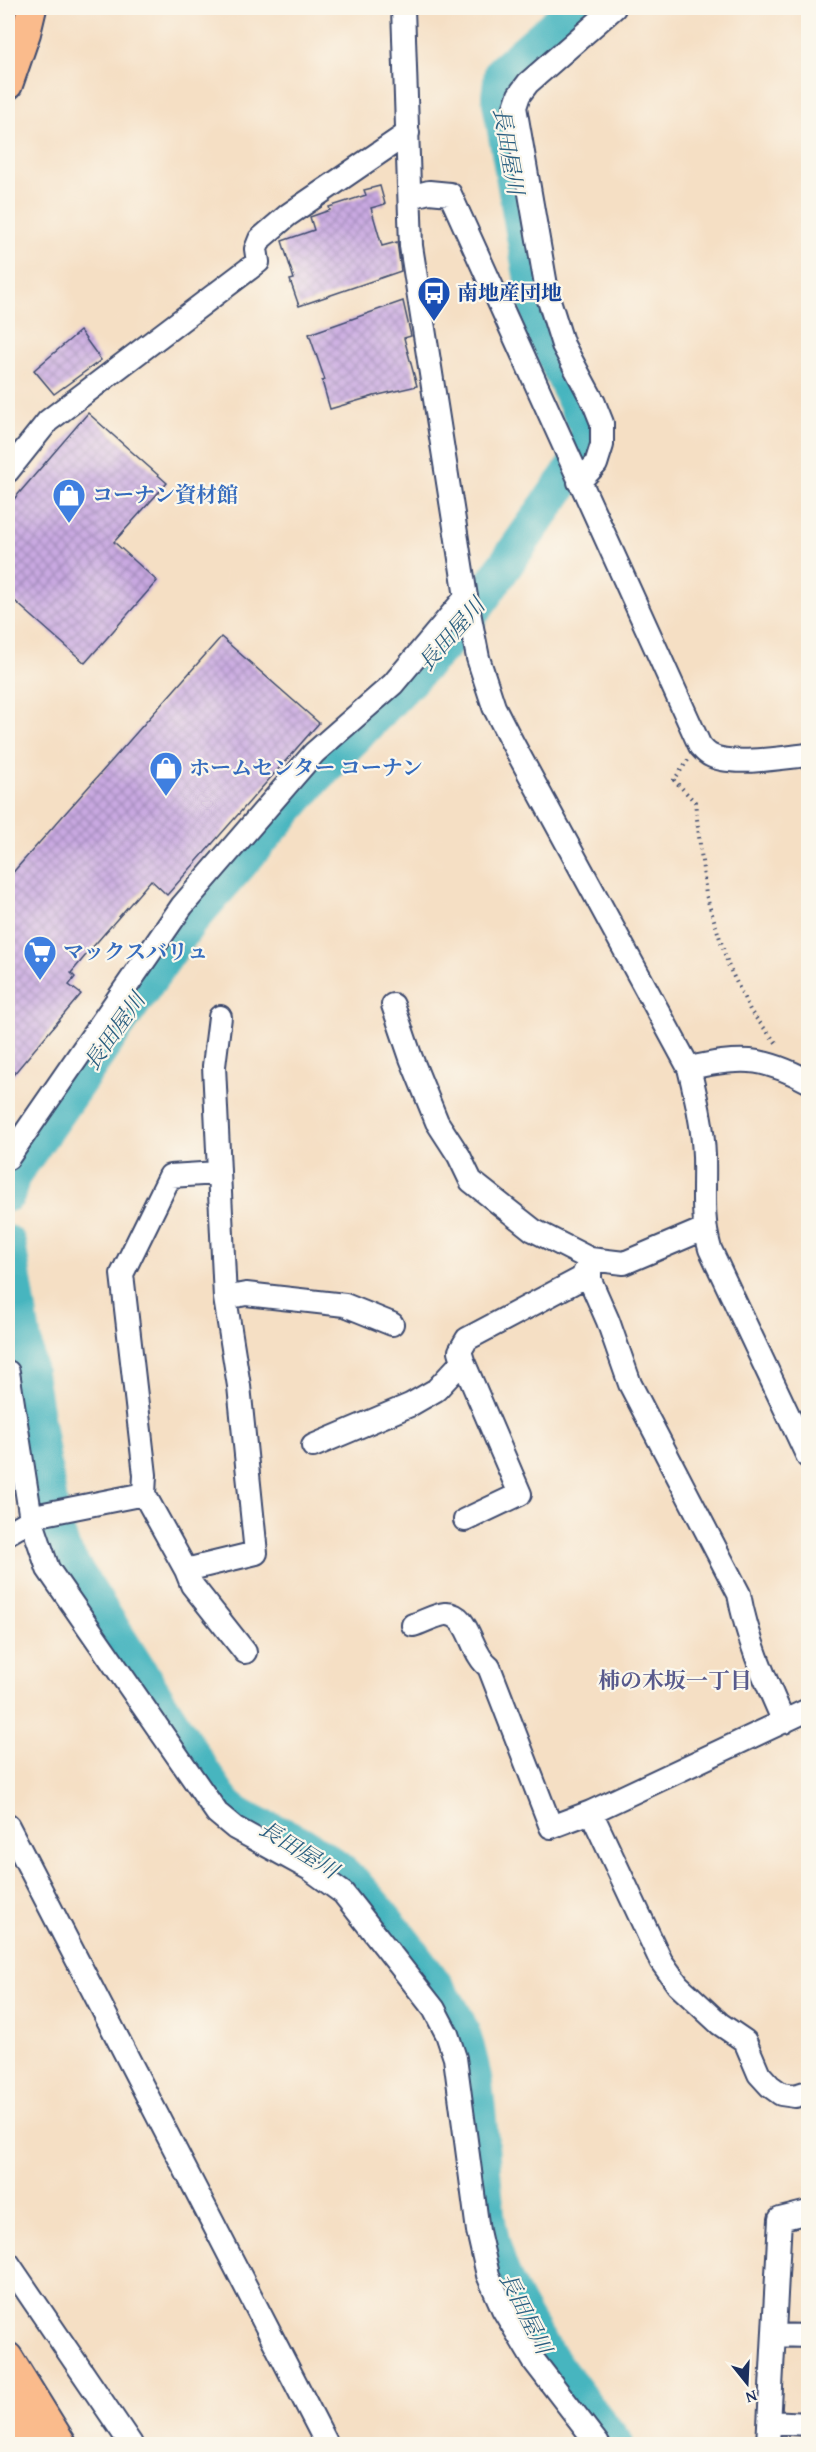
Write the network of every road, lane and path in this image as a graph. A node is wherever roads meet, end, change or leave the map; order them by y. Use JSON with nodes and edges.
{"nodes":[{"id":1,"x":32,"y":8,"type":"edge"},
{"id":2,"x":403,"y":8,"type":"edge"},
{"id":3,"x":614,"y":8,"type":"edge"},
{"id":4,"x":8,"y":85,"type":"edge"},
{"id":5,"x":408,"y":133,"type":"junction"},
{"id":6,"x":410,"y":197,"type":"junction"},
{"id":7,"x":8,"y":471,"type":"edge"},
{"id":8,"x":575,"y":471,"type":"junction"},
{"id":9,"x":466,"y":597,"type":"junction"},
{"id":10,"x":700,"y":746,"type":"junction"},
{"id":11,"x":808,"y":755,"type":"edge"},
{"id":12,"x":393,"y":1005,"type":"dead end"},
{"id":13,"x":220,"y":1017,"type":"dead end"},
{"id":14,"x":688,"y":1068,"type":"junction"},
{"id":15,"x":802,"y":1078,"type":"edge"},
{"id":16,"x":8,"y":1158,"type":"edge"},
{"id":17,"x":218,"y":1173,"type":"junction"},
{"id":18,"x":704,"y":1229,"type":"junction"},
{"id":19,"x":590,"y":1259,"type":"junction"},
{"id":20,"x":225,"y":1298,"type":"junction"},
{"id":21,"x":392,"y":1324,"type":"dead end"},
{"id":22,"x":463,"y":1362,"type":"junction"},
{"id":23,"x":8,"y":1372,"type":"edge"},
{"id":24,"x":10,"y":1406,"type":"edge"},
{"id":25,"x":313,"y":1446,"type":"dead end"},
{"id":26,"x":808,"y":1457,"type":"edge"},
{"id":27,"x":144,"y":1494,"type":"junction"},
{"id":28,"x":35,"y":1517,"type":"junction"},
{"id":29,"x":465,"y":1520,"type":"dead end"},
{"id":30,"x":8,"y":1533,"type":"edge"},
{"id":31,"x":186,"y":1570,"type":"junction"},
{"id":32,"x":413,"y":1625,"type":"dead end"},
{"id":33,"x":245,"y":1652,"type":"dead end"},
{"id":34,"x":808,"y":1710,"type":"edge"},
{"id":35,"x":784,"y":1722,"type":"junction"},
{"id":36,"x":591,"y":1812,"type":"junction"},
{"id":37,"x":8,"y":1826,"type":"edge"},
{"id":38,"x":808,"y":2092,"type":"edge"},
{"id":39,"x":808,"y":2212,"type":"edge"},
{"id":40,"x":8,"y":2263,"type":"edge"},
{"id":41,"x":775,"y":2335,"type":"junction"},
{"id":42,"x":808,"y":2336,"type":"edge"},
{"id":43,"x":8,"y":2357,"type":"edge"},
{"id":44,"x":8,"y":2406,"type":"edge"},
{"id":45,"x":770,"y":2422,"type":"junction"},
{"id":46,"x":808,"y":2424,"type":"edge"},
{"id":47,"x":32,"y":2445,"type":"edge"},
{"id":48,"x":62,"y":2445,"type":"edge"},
{"id":49,"x":131,"y":2445,"type":"edge"},
{"id":50,"x":327,"y":2445,"type":"edge"},
{"id":51,"x":598,"y":2445,"type":"edge"},
{"id":52,"x":768,"y":2445,"type":"edge"}],
"edges":[{"from":1,"to":4,"type":"main road"},
{"from":2,"to":5,"type":"street"},
{"from":3,"to":8,"type":"street"},
{"from":5,"to":6,"type":"street"},
{"from":5,"to":7,"type":"street"},
{"from":6,"to":8,"type":"street"},
{"from":6,"to":9,"type":"street"},
{"from":8,"to":10,"type":"street"},
{"from":9,"to":14,"type":"street"},
{"from":9,"to":16,"type":"street"},
{"from":10,"to":11,"type":"street"},
{"from":10,"to":15,"type":"path"},
{"from":12,"to":19,"type":"street"},
{"from":13,"to":17,"type":"street"},
{"from":14,"to":15,"type":"street"},
{"from":14,"to":18,"type":"street"},
{"from":17,"to":20,"type":"street"},
{"from":17,"to":27,"type":"street"},
{"from":18,"to":19,"type":"street"},
{"from":18,"to":26,"type":"street"},
{"from":19,"to":22,"type":"street"},
{"from":19,"to":35,"type":"street"},
{"from":20,"to":21,"type":"street"},
{"from":20,"to":31,"type":"street"},
{"from":22,"to":25,"type":"street"},
{"from":22,"to":29,"type":"street"},
{"from":23,"to":24,"type":"street"},
{"from":24,"to":28,"type":"street"},
{"from":27,"to":28,"type":"street"},
{"from":27,"to":31,"type":"street"},
{"from":28,"to":30,"type":"street"},
{"from":28,"to":51,"type":"street"},
{"from":31,"to":33,"type":"street"},
{"from":32,"to":36,"type":"street"},
{"from":34,"to":35,"type":"street"},
{"from":35,"to":36,"type":"street"},
{"from":36,"to":38,"type":"street"},
{"from":37,"to":50,"type":"street"},
{"from":39,"to":41,"type":"street"},
{"from":40,"to":49,"type":"street"},
{"from":41,"to":42,"type":"street"},
{"from":41,"to":45,"type":"street"},
{"from":43,"to":48,"type":"main road"},
{"from":44,"to":47,"type":"main road"},
{"from":45,"to":46,"type":"street"},
{"from":45,"to":52,"type":"street"}]}
